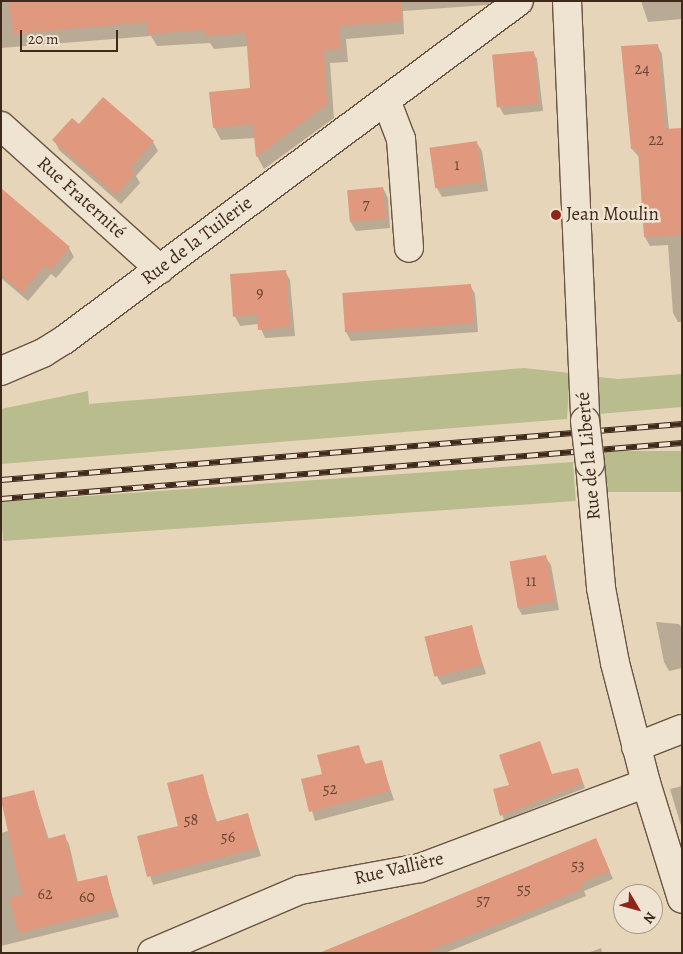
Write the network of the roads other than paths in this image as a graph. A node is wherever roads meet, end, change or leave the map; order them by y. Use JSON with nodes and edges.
{"nodes":[{"id":1,"x":519,"y":1,"type":"edge"},
{"id":2,"x":566,"y":1,"type":"edge"},
{"id":3,"x":386,"y":100,"type":"junction"},
{"id":4,"x":1,"y":126,"type":"edge"},
{"id":5,"x":409,"y":248,"type":"dead end"},
{"id":6,"x":160,"y":269,"type":"junction"},
{"id":7,"x":1,"y":372,"type":"edge"},
{"id":8,"x":682,"y":729,"type":"edge"},
{"id":9,"x":636,"y":747,"type":"junction"},
{"id":10,"x":646,"y":783,"type":"junction"},
{"id":11,"x":682,"y":900,"type":"edge"},
{"id":12,"x":152,"y":953,"type":"edge"}],
"edges":[{"from":1,"to":3,"type":"street","name":"Rue de la Tuilerie"},
{"from":2,"to":9,"type":"street","name":"Rue de la Liberté","bridge":true},
{"from":3,"to":5,"type":"street"},
{"from":3,"to":6,"type":"street","name":"Rue de la Tuilerie"},
{"from":4,"to":6,"type":"street","name":"Rue Fraternité"},
{"from":6,"to":7,"type":"street","name":"Rue de la Tuilerie"},
{"from":8,"to":9,"type":"street"},
{"from":9,"to":10,"type":"street","name":"Rue de la Liberté"},
{"from":10,"to":11,"type":"street","name":"Rue de la Liberté"},
{"from":10,"to":12,"type":"street","name":"Rue Vallière"}]}
